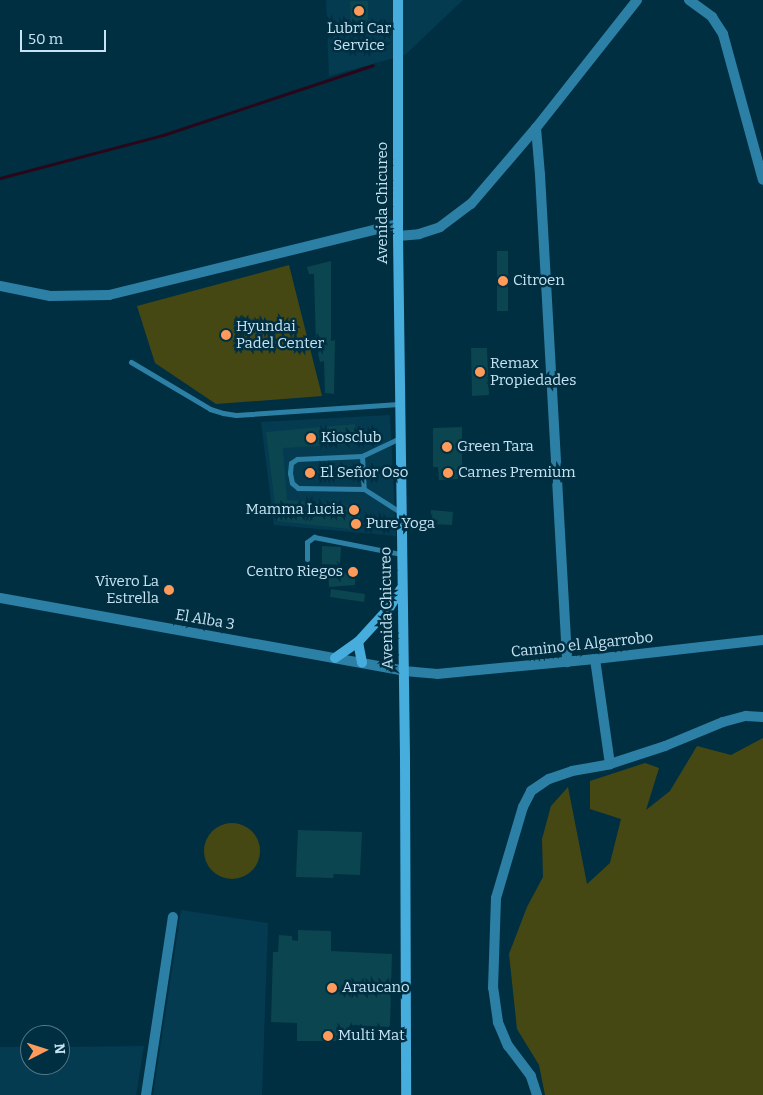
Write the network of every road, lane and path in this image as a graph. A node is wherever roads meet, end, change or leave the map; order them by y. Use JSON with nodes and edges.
{"nodes":[{"id":1,"x":398,"y":0,"type":"edge"},
{"id":2,"x":637,"y":0,"type":"edge"},
{"id":3,"x":690,"y":0,"type":"edge"},
{"id":4,"x":536,"y":128,"type":"junction"},
{"id":5,"x":763,"y":180,"type":"edge"},
{"id":6,"x":398,"y":224,"type":"junction"},
{"id":7,"x":398,"y":236,"type":"junction"},
{"id":8,"x":0,"y":286,"type":"edge"},
{"id":9,"x":131,"y":362,"type":"dead end"},
{"id":10,"x":399,"y":404,"type":"junction"},
{"id":11,"x":400,"y":438,"type":"junction"},
{"id":12,"x":362,"y":456,"type":"junction"},
{"id":13,"x":364,"y":489,"type":"junction"},
{"id":14,"x":400,"y":512,"type":"junction"},
{"id":15,"x":401,"y":554,"type":"junction"},
{"id":16,"x":307,"y":559,"type":"dead end"},
{"id":17,"x":401,"y":588,"type":"junction"},
{"id":18,"x":0,"y":598,"type":"edge"},
{"id":19,"x":763,"y":640,"type":"edge"},
{"id":20,"x":358,"y":642,"type":"junction"},
{"id":21,"x":335,"y":658,"type":"junction"},
{"id":22,"x":595,"y":659,"type":"junction"},
{"id":23,"x":567,"y":662,"type":"junction"},
{"id":24,"x":362,"y":663,"type":"junction"},
{"id":25,"x":404,"y":671,"type":"junction"},
{"id":26,"x":763,"y":717,"type":"edge"},
{"id":27,"x":610,"y":764,"type":"junction"},
{"id":28,"x":173,"y":917,"type":"dead end"},
{"id":29,"x":146,"y":1095,"type":"edge"},
{"id":30,"x":406,"y":1095,"type":"edge"},
{"id":31,"x":537,"y":1095,"type":"edge"}],
"edges":[{"from":1,"to":6,"type":"main road","name":"Avenida Chicureo"},
{"from":2,"to":4,"type":"street"},
{"from":3,"to":5,"type":"street"},
{"from":4,"to":7,"type":"street"},
{"from":4,"to":23,"type":"street"},
{"from":6,"to":7,"type":"main road","name":"Avenida Chicureo"},
{"from":6,"to":8,"type":"street"},
{"from":7,"to":10,"type":"main road","name":"Avenida Chicureo"},
{"from":9,"to":10,"type":"lane"},
{"from":10,"to":11,"type":"main road","name":"Avenida Chicureo"},
{"from":11,"to":12,"type":"lane"},
{"from":11,"to":14,"type":"main road","name":"Avenida Chicureo"},
{"from":12,"to":13,"type":"lane"},
{"from":12,"to":13,"type":"lane"},
{"from":13,"to":14,"type":"lane"},
{"from":14,"to":15,"type":"main road","name":"Avenida Chicureo"},
{"from":15,"to":16,"type":"lane"},
{"from":15,"to":17,"type":"main road","name":"Avenida Chicureo"},
{"from":17,"to":20,"type":"main road"},
{"from":17,"to":25,"type":"main road","name":"Avenida Chicureo"},
{"from":18,"to":21,"type":"street","name":"El Alba 3"},
{"from":19,"to":22,"type":"street","name":"Camino el Algarrobo"},
{"from":20,"to":21,"type":"main road"},
{"from":20,"to":24,"type":"main road"},
{"from":21,"to":24,"type":"street","name":"El Alba 3"},
{"from":22,"to":23,"type":"street","name":"Camino el Algarrobo"},
{"from":22,"to":27,"type":"street"},
{"from":23,"to":25,"type":"street","name":"Camino el Algarrobo"},
{"from":24,"to":25,"type":"street","name":"El Alba 3"},
{"from":25,"to":30,"type":"main road","name":"Avenida Chicureo"},
{"from":26,"to":27,"type":"street"},
{"from":27,"to":31,"type":"street"},
{"from":28,"to":29,"type":"street"}]}
